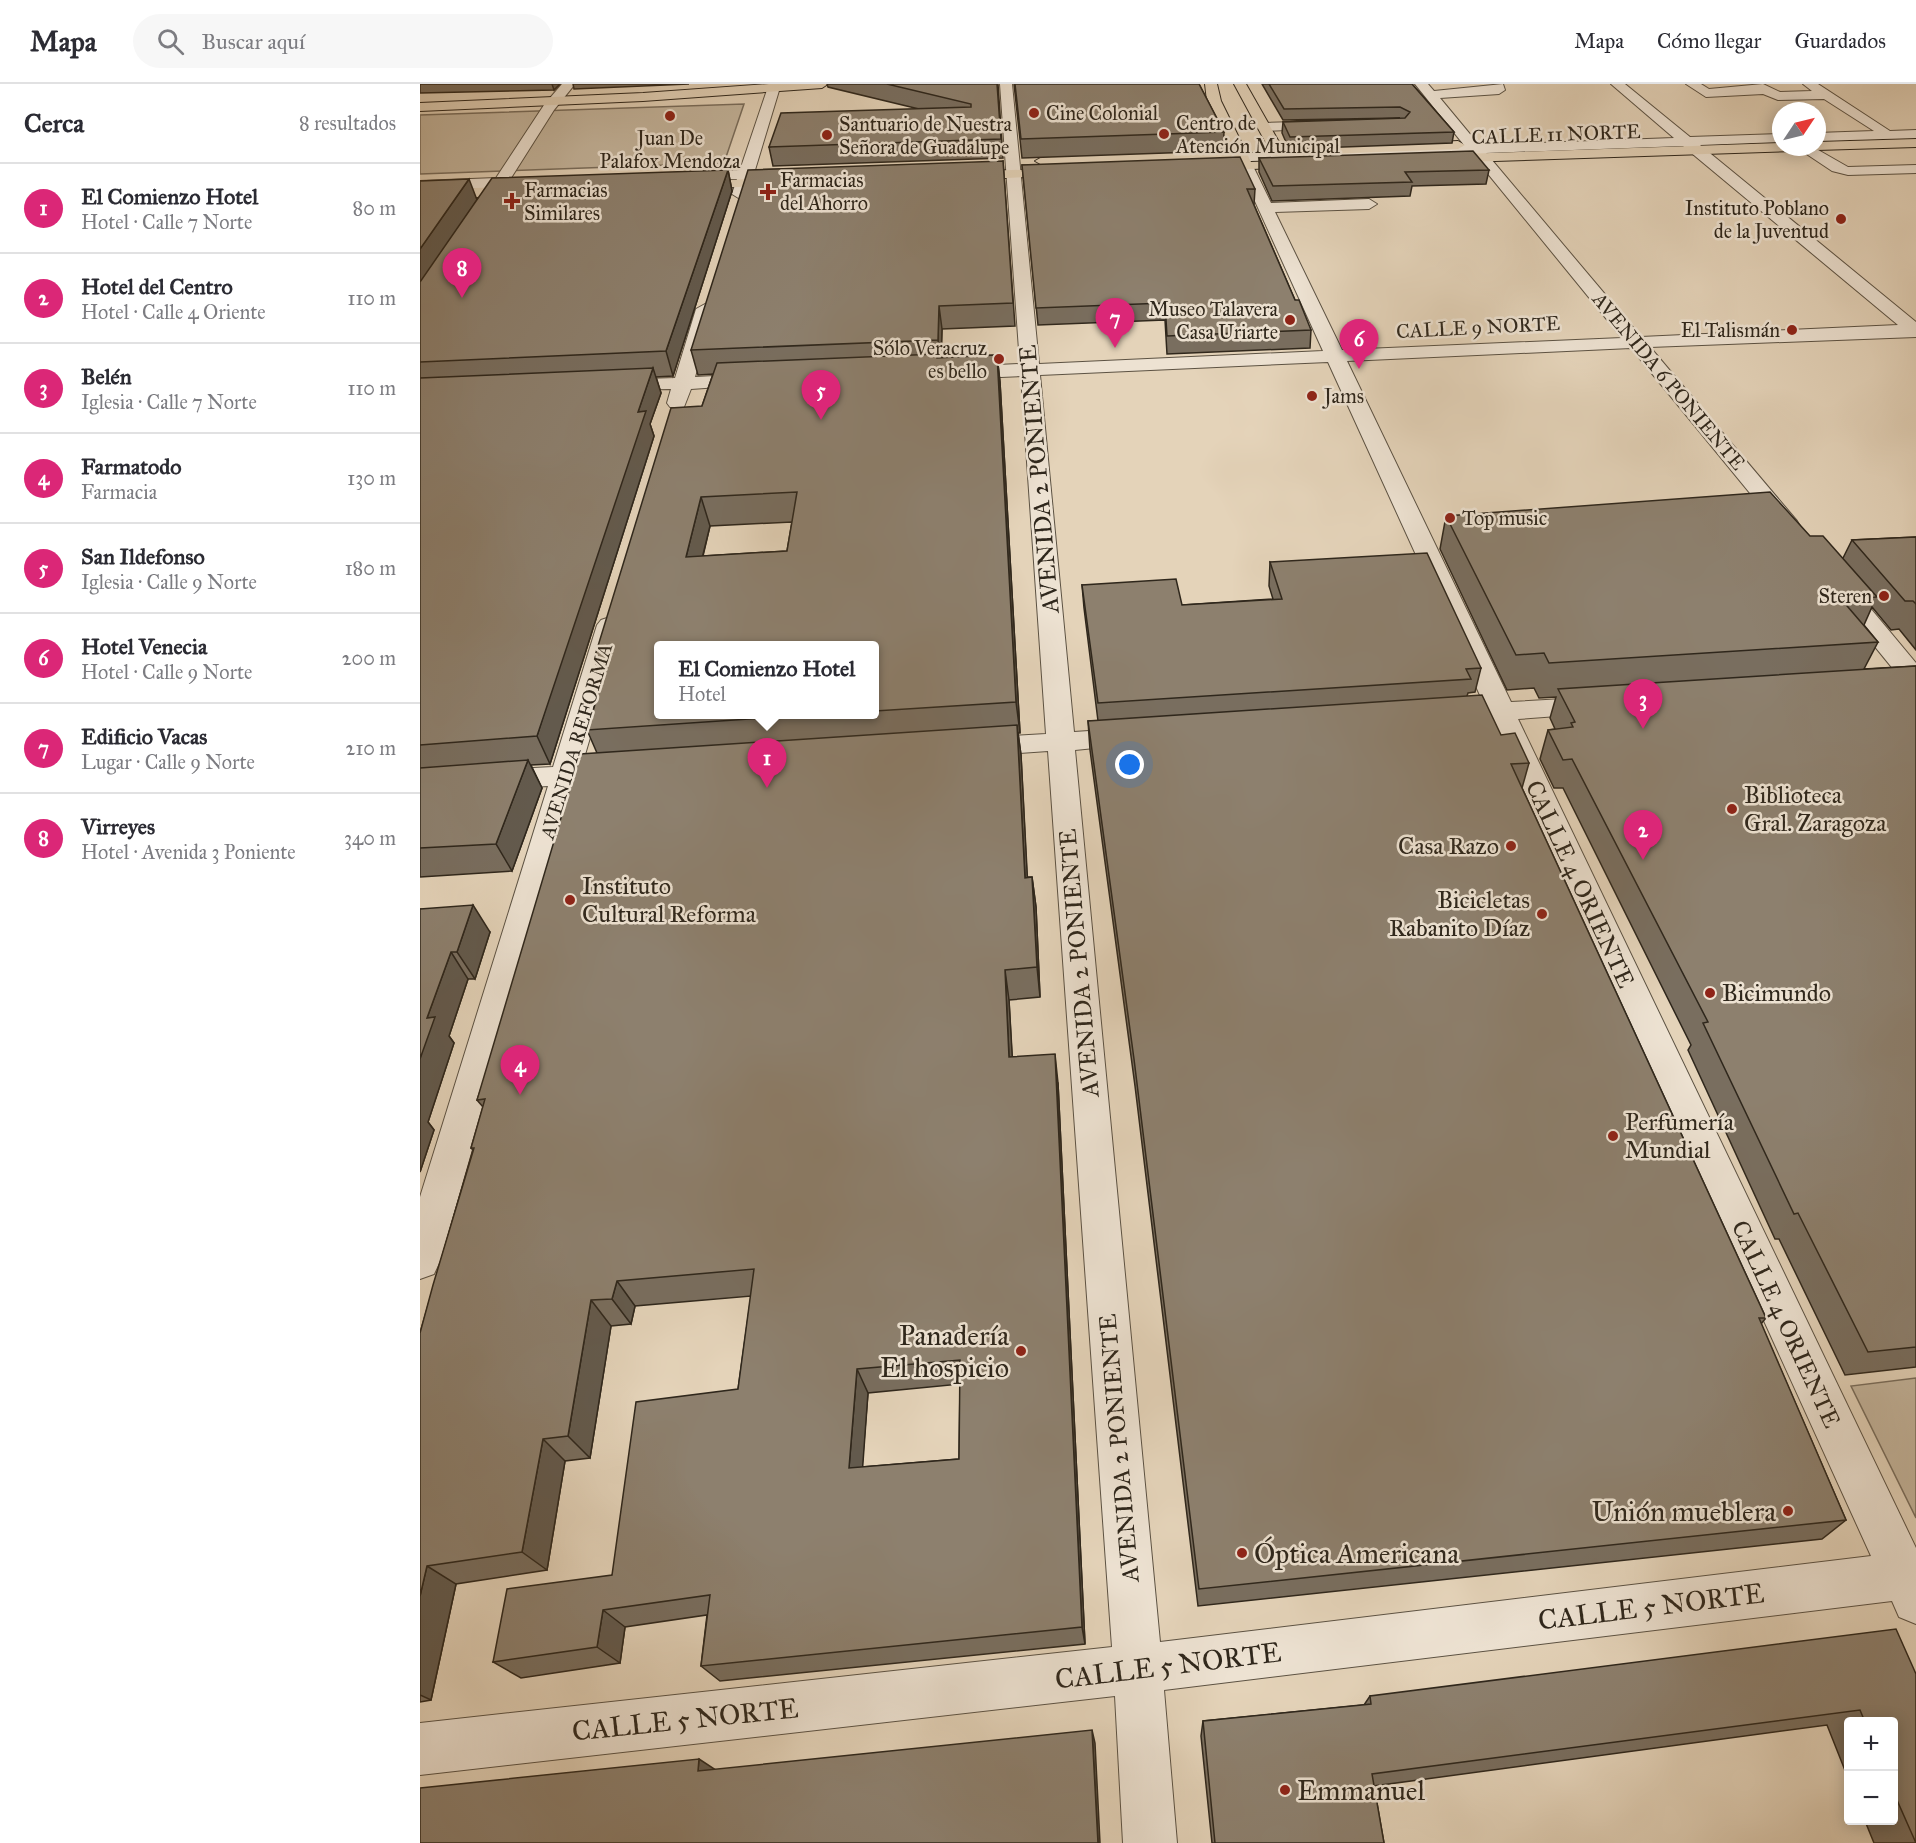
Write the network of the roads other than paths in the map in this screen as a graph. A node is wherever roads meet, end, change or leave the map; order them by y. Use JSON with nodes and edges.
{"nodes":[{"id":1,"x":569,"y":84,"type":"edge"},
{"id":2,"x":822,"y":84,"type":"edge"},
{"id":3,"x":1006,"y":84,"type":"edge"},
{"id":4,"x":1211,"y":84,"type":"edge"},
{"id":5,"x":1240,"y":84,"type":"edge"},
{"id":6,"x":1421,"y":84,"type":"edge"},
{"id":7,"x":1497,"y":84,"type":"edge"},
{"id":8,"x":1617,"y":84,"type":"edge"},
{"id":9,"x":1692,"y":84,"type":"edge"},
{"id":10,"x":1809,"y":84,"type":"edge"},
{"id":11,"x":775,"y":85,"type":"edge"},
{"id":12,"x":1758,"y":87,"type":"edge"},
{"id":13,"x":1431,"y":95,"type":"junction"},
{"id":14,"x":1826,"y":95,"type":"junction"},
{"id":15,"x":555,"y":102,"type":"junction"},
{"id":16,"x":420,"y":107,"type":"edge"},
{"id":17,"x":1222,"y":116,"type":"junction"},
{"id":18,"x":1860,"y":117,"type":"junction"},
{"id":19,"x":1341,"y":125,"type":"edge"},
{"id":20,"x":1265,"y":127,"type":"junction"},
{"id":21,"x":1862,"y":132,"type":"junction"},
{"id":22,"x":1916,"y":132,"type":"edge"},
{"id":23,"x":1826,"y":134,"type":"edge"},
{"id":24,"x":1826,"y":135,"type":"edge"},
{"id":25,"x":1772,"y":136,"type":"edge"},
{"id":26,"x":1900,"y":139,"type":"edge"},
{"id":27,"x":1693,"y":145,"type":"junction"},
{"id":28,"x":1772,"y":147,"type":"edge"},
{"id":29,"x":1826,"y":148,"type":"edge"},
{"id":30,"x":1826,"y":150,"type":"edge"},
{"id":31,"x":1478,"y":152,"type":"junction"},
{"id":32,"x":1916,"y":152,"type":"edge"},
{"id":33,"x":1278,"y":153,"type":"junction"},
{"id":34,"x":1825,"y":156,"type":"edge"},
{"id":35,"x":1244,"y":160,"type":"junction"},
{"id":36,"x":1882,"y":161,"type":"dead end"},
{"id":37,"x":1754,"y":163,"type":"dead end"},
{"id":38,"x":1013,"y":168,"type":"junction"},
{"id":39,"x":1916,"y":169,"type":"edge"},
{"id":40,"x":946,"y":170,"type":"edge"},
{"id":41,"x":804,"y":175,"type":"edge"},
{"id":42,"x":746,"y":177,"type":"junction"},
{"id":43,"x":666,"y":180,"type":"edge"},
{"id":44,"x":420,"y":184,"type":"edge"},
{"id":45,"x":546,"y":184,"type":"edge"},
{"id":46,"x":499,"y":185,"type":"junction"},
{"id":47,"x":420,"y":193,"type":"edge"},
{"id":48,"x":1369,"y":204,"type":"dead end"},
{"id":49,"x":1266,"y":208,"type":"junction"},
{"id":50,"x":482,"y":210,"type":"edge"},
{"id":51,"x":734,"y":217,"type":"edge"},
{"id":52,"x":713,"y":283,"type":"edge"},
{"id":53,"x":1916,"y":330,"type":"edge"},
{"id":54,"x":1637,"y":342,"type":"junction"},
{"id":55,"x":1334,"y":356,"type":"junction"},
{"id":56,"x":1030,"y":370,"type":"junction"},
{"id":57,"x":934,"y":374,"type":"edge"},
{"id":58,"x":778,"y":380,"type":"edge"},
{"id":59,"x":683,"y":383,"type":"junction"},
{"id":60,"x":599,"y":387,"type":"edge"},
{"id":61,"x":669,"y":428,"type":"edge"},
{"id":62,"x":1803,"y":543,"type":"edge"},
{"id":63,"x":1825,"y":570,"type":"edge"},
{"id":64,"x":619,"y":596,"type":"edge"},
{"id":65,"x":1908,"y":683,"type":"edge"},
{"id":66,"x":1618,"y":704,"type":"edge"},
{"id":67,"x":1499,"y":712,"type":"junction"},
{"id":68,"x":1447,"y":715,"type":"edge"},
{"id":69,"x":1154,"y":735,"type":"edge"},
{"id":70,"x":1060,"y":742,"type":"junction"},
{"id":71,"x":954,"y":749,"type":"edge"},
{"id":72,"x":648,"y":770,"type":"edge"},
{"id":73,"x":565,"y":775,"type":"junction"},
{"id":74,"x":420,"y":784,"type":"edge"},
{"id":75,"x":420,"y":1262,"type":"edge"},
{"id":76,"x":1912,"y":1583,"type":"edge"},
{"id":77,"x":1138,"y":1669,"type":"junction"},
{"id":78,"x":420,"y":1749,"type":"edge"},
{"id":79,"x":1150,"y":1843,"type":"edge"}],
"edges":[{"from":1,"to":15,"type":"street"},
{"from":2,"to":11,"type":"main road"},
{"from":3,"to":38,"type":"street","name":"AVENIDA 2 PONIENTE"},
{"from":4,"to":17,"type":"main road"},
{"from":5,"to":20,"type":"main road"},
{"from":6,"to":13,"type":"street","name":"AVENIDA 6 PONIENTE"},
{"from":7,"to":13,"type":"street"},
{"from":8,"to":27,"type":"street"},
{"from":9,"to":12,"type":"street"},
{"from":10,"to":14,"type":"street"},
{"from":11,"to":15,"type":"main road"},
{"from":11,"to":42,"type":"street"},
{"from":12,"to":14,"type":"street"},
{"from":13,"to":31,"type":"street","name":"AVENIDA 6 PONIENTE"},
{"from":14,"to":18,"type":"street"},
{"from":15,"to":16,"type":"main road"},
{"from":15,"to":46,"type":"street"},
{"from":17,"to":20,"type":"main road"},
{"from":17,"to":35,"type":"main road"},
{"from":18,"to":21,"type":"street"},
{"from":18,"to":26,"type":"street"},
{"from":19,"to":20,"type":"street"},
{"from":20,"to":33,"type":"main road"},
{"from":21,"to":23,"type":"main road"},
{"from":21,"to":26,"type":"main road"},
{"from":22,"to":26,"type":"street"},
{"from":24,"to":26,"type":"street"},
{"from":25,"to":27,"type":"street"},
{"from":26,"to":29,"type":"main road"},
{"from":26,"to":32,"type":"main road"},
{"from":27,"to":28,"type":"main road","name":"CALLE 11 NORTE"},
{"from":27,"to":31,"type":"main road","name":"CALLE 11 NORTE"},
{"from":27,"to":37,"type":"street"},
{"from":27,"to":53,"type":"street"},
{"from":30,"to":36,"type":"street"},
{"from":31,"to":33,"type":"main road","name":"CALLE 11 NORTE"},
{"from":31,"to":35,"type":"street"},
{"from":31,"to":54,"type":"street","name":"AVENIDA 6 PONIENTE"},
{"from":33,"to":35,"type":"main road","name":"CALLE 11 NORTE"},
{"from":34,"to":39,"type":"street"},
{"from":35,"to":38,"type":"street"},
{"from":35,"to":49,"type":"street","name":"CALLE 4 ORIENTE"},
{"from":38,"to":40,"type":"main road"},
{"from":38,"to":56,"type":"street","name":"AVENIDA 2 PONIENTE"},
{"from":41,"to":42,"type":"main road"},
{"from":42,"to":43,"type":"main road"},
{"from":42,"to":51,"type":"street"},
{"from":44,"to":46,"type":"main road"},
{"from":45,"to":46,"type":"main road"},
{"from":46,"to":47,"type":"main road"},
{"from":46,"to":50,"type":"street"},
{"from":48,"to":49,"type":"street"},
{"from":49,"to":55,"type":"street","name":"CALLE 4 ORIENTE"},
{"from":52,"to":59,"type":"street"},
{"from":53,"to":54,"type":"street","name":"CALLE 9 NORTE"},
{"from":54,"to":55,"type":"street","name":"CALLE 9 NORTE"},
{"from":54,"to":62,"type":"street","name":"AVENIDA 6 PONIENTE"},
{"from":55,"to":56,"type":"street","name":"CALLE 9 NORTE"},
{"from":55,"to":67,"type":"street","name":"CALLE 4 ORIENTE"},
{"from":56,"to":57,"type":"street","name":"CALLE 9 NORTE"},
{"from":56,"to":70,"type":"street","name":"AVENIDA 2 PONIENTE"},
{"from":58,"to":59,"type":"street"},
{"from":59,"to":60,"type":"street"},
{"from":59,"to":61,"type":"street"},
{"from":63,"to":65,"type":"street"},
{"from":64,"to":73,"type":"street","name":"AVENIDA REFORMA"},
{"from":66,"to":67,"type":"street"},
{"from":67,"to":68,"type":"street"},
{"from":67,"to":76,"type":"street","name":"CALLE 4 ORIENTE"},
{"from":69,"to":70,"type":"street"},
{"from":70,"to":71,"type":"street"},
{"from":70,"to":77,"type":"street","name":"AVENIDA 2 PONIENTE"},
{"from":72,"to":73,"type":"street"},
{"from":73,"to":74,"type":"street"},
{"from":73,"to":75,"type":"street","name":"AVENIDA REFORMA"},
{"from":76,"to":77,"type":"street","name":"CALLE 5 NORTE"},
{"from":77,"to":78,"type":"street","name":"CALLE 5 NORTE"},
{"from":77,"to":79,"type":"street","name":"AVENIDA 2 PONIENTE"}]}
